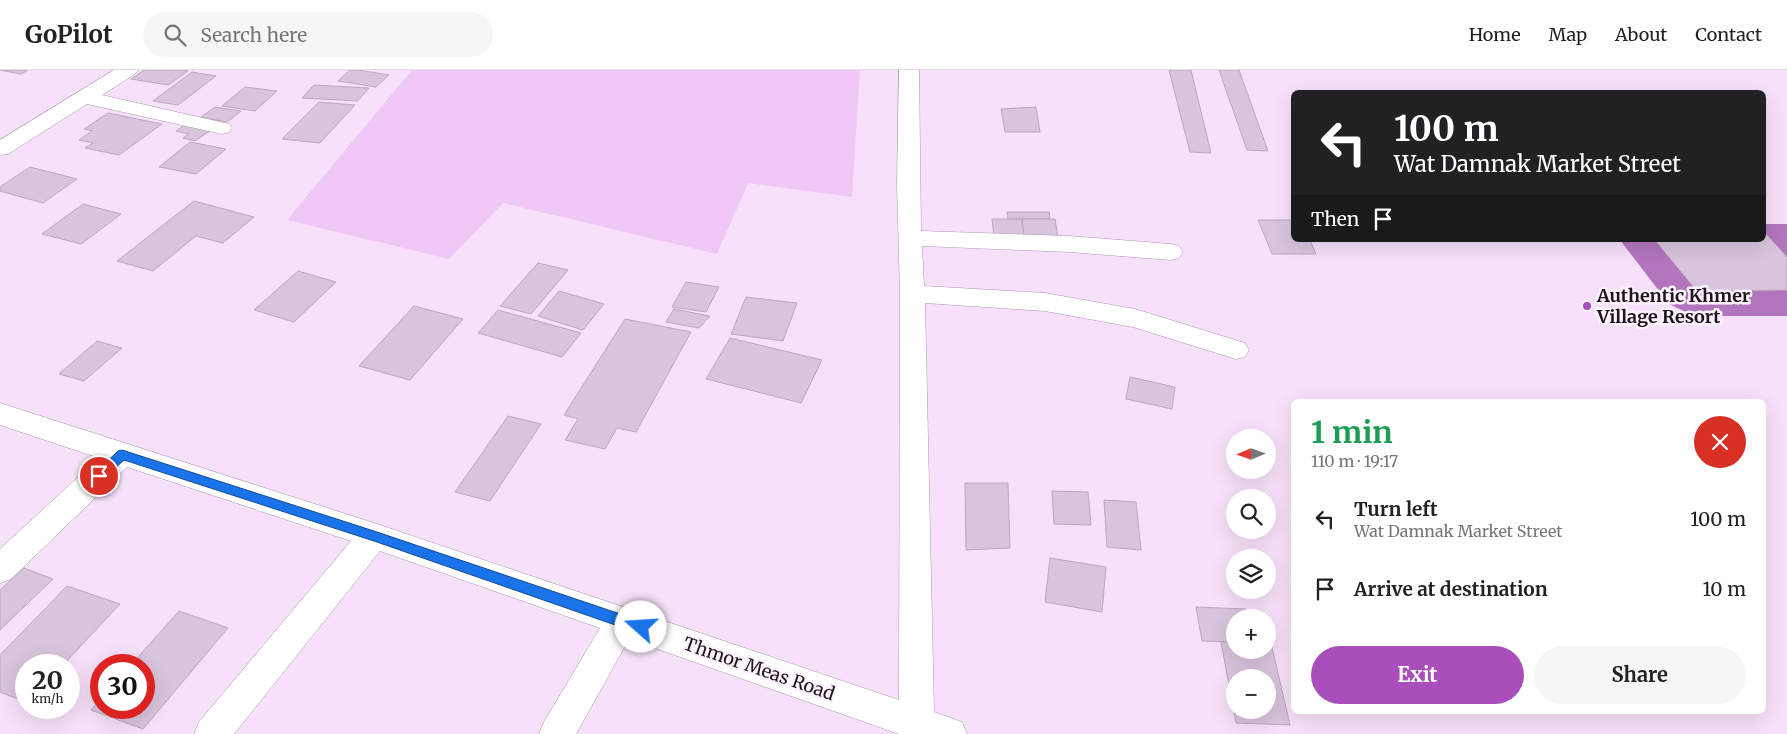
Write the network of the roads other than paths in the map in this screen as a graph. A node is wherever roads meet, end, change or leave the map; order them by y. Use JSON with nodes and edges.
{"nodes":[{"id":1,"x":128,"y":70,"type":"edge"},
{"id":2,"x":909,"y":70,"type":"edge"},
{"id":3,"x":84,"y":97,"type":"junction"},
{"id":4,"x":222,"y":128,"type":"dead end"},
{"id":5,"x":0,"y":149,"type":"edge"},
{"id":6,"x":909,"y":238,"type":"junction"},
{"id":7,"x":1171,"y":252,"type":"dead end"},
{"id":8,"x":912,"y":294,"type":"junction"},
{"id":9,"x":1236,"y":350,"type":"dead end"},
{"id":10,"x":0,"y":414,"type":"edge"},
{"id":11,"x":122,"y":454,"type":"junction"},
{"id":12,"x":374,"y":536,"type":"junction"},
{"id":13,"x":0,"y":569,"type":"edge"},
{"id":14,"x":622,"y":621,"type":"junction"},
{"id":15,"x":917,"y":729,"type":"edge"},
{"id":16,"x":212,"y":734,"type":"edge"},
{"id":17,"x":557,"y":734,"type":"edge"},
{"id":18,"x":949,"y":734,"type":"edge"}],
"edges":[{"from":1,"to":3,"type":"street"},
{"from":2,"to":6,"type":"street"},
{"from":3,"to":4,"type":"street"},
{"from":3,"to":5,"type":"street"},
{"from":6,"to":7,"type":"street"},
{"from":6,"to":8,"type":"street"},
{"from":8,"to":9,"type":"street"},
{"from":8,"to":15,"type":"street"},
{"from":10,"to":11,"type":"street","name":"Thmor Meas Road"},
{"from":11,"to":12,"type":"street","name":"Thmor Meas Road"},
{"from":11,"to":13,"type":"street"},
{"from":12,"to":14,"type":"street","name":"Thmor Meas Road"},
{"from":12,"to":16,"type":"street"},
{"from":14,"to":15,"type":"street","name":"Thmor Meas Road"},
{"from":14,"to":17,"type":"street"},
{"from":15,"to":18,"type":"street","name":"Thmor Meas Road"}]}
